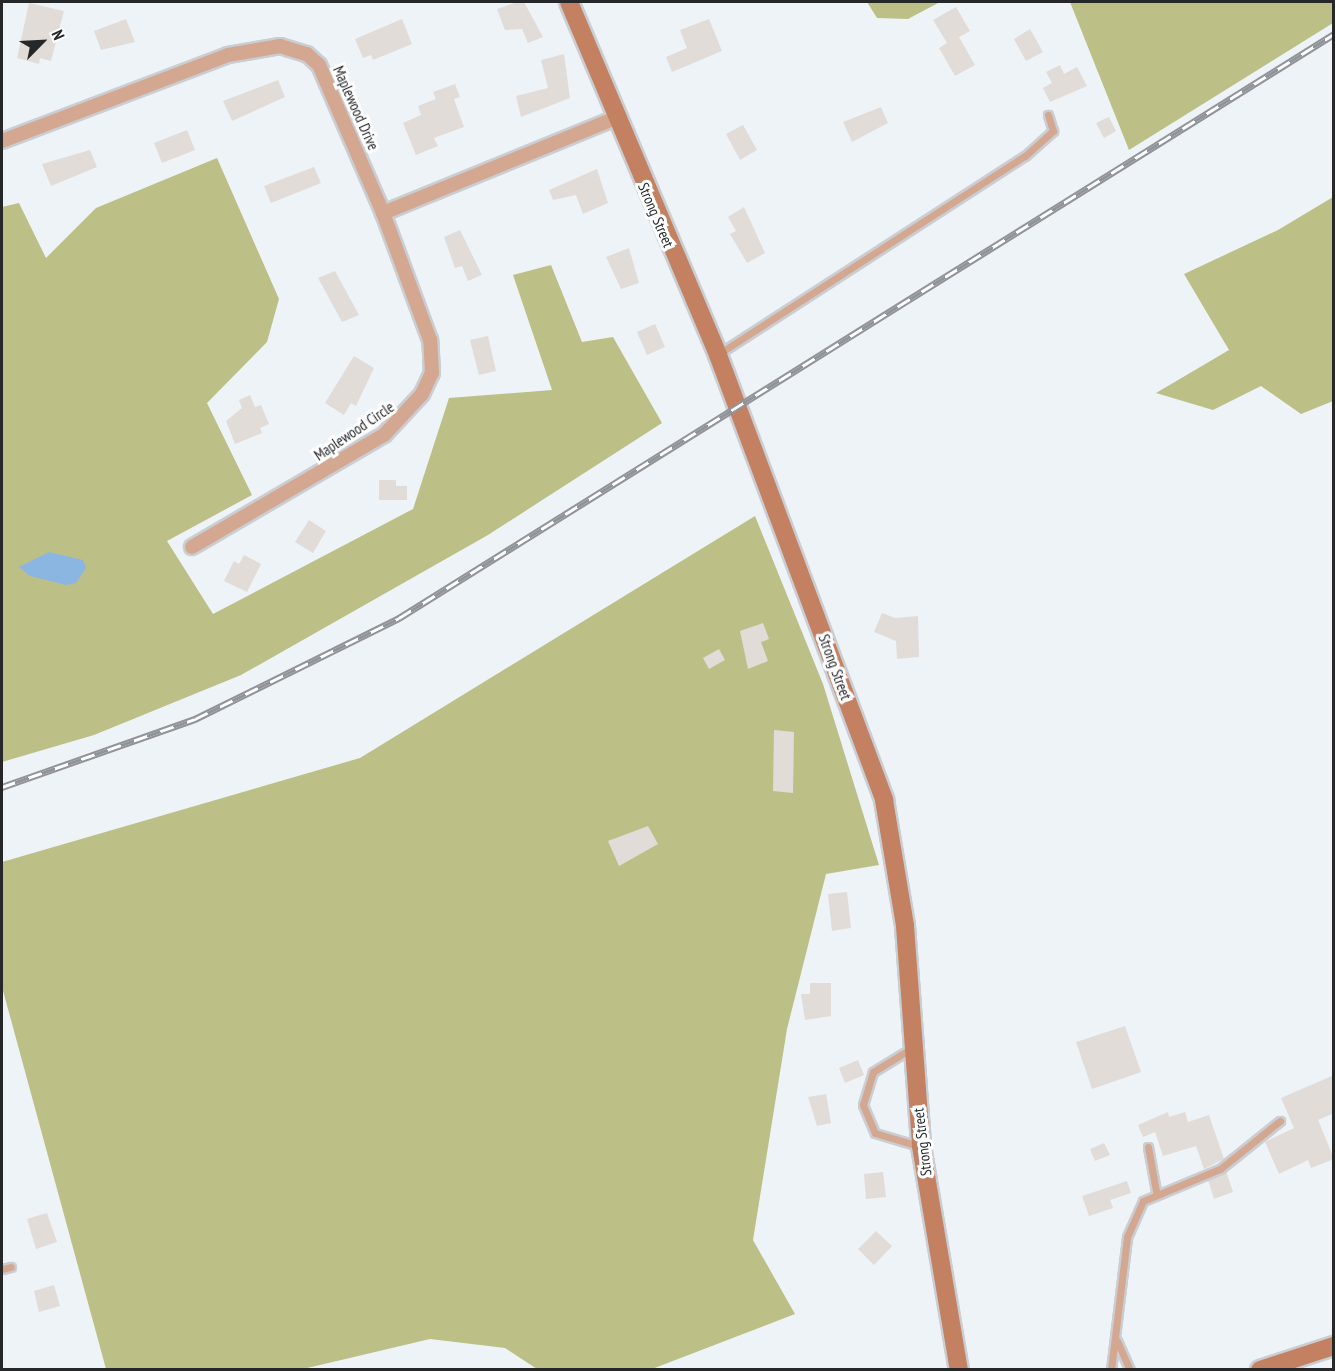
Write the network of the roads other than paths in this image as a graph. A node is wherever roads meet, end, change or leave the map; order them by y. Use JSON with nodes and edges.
{"nodes":[{"id":1,"x":569,"y":2,"type":"edge"},
{"id":2,"x":1048,"y":115,"type":"dead end"},
{"id":3,"x":616,"y":118,"type":"junction"},
{"id":4,"x":2,"y":141,"type":"edge"},
{"id":5,"x":383,"y":213,"type":"junction"},
{"id":6,"x":718,"y":355,"type":"junction"},
{"id":7,"x":192,"y":547,"type":"dead end"},
{"id":8,"x":912,"y":1048,"type":"junction"},
{"id":9,"x":1280,"y":1121,"type":"dead end"},
{"id":10,"x":921,"y":1146,"type":"junction"},
{"id":11,"x":1148,"y":1147,"type":"dead end"},
{"id":12,"x":1156,"y":1191,"type":"junction"},
{"id":13,"x":11,"y":1267,"type":"dead end"},
{"id":14,"x":2,"y":1269,"type":"edge"},
{"id":15,"x":1117,"y":1341,"type":"junction"},
{"id":16,"x":1334,"y":1346,"type":"edge"},
{"id":17,"x":959,"y":1370,"type":"edge"},
{"id":18,"x":1111,"y":1370,"type":"edge"},
{"id":19,"x":1130,"y":1370,"type":"edge"},
{"id":20,"x":1260,"y":1370,"type":"edge"}],
"edges":[{"from":1,"to":3,"type":"main road","name":"Strong Street"},
{"from":2,"to":6,"type":"lane"},
{"from":3,"to":5,"type":"street"},
{"from":3,"to":6,"type":"main road","name":"Strong Street"},
{"from":4,"to":5,"type":"street","name":"Maplewood Drive"},
{"from":5,"to":7,"type":"street","name":"Maplewood Circle"},
{"from":6,"to":8,"type":"main road","name":"Strong Street"},
{"from":8,"to":10,"type":"main road","name":"Strong Street"},
{"from":8,"to":10,"type":"lane"},
{"from":9,"to":12,"type":"lane"},
{"from":10,"to":17,"type":"main road","name":"Strong Street"},
{"from":11,"to":12,"type":"lane"},
{"from":12,"to":15,"type":"lane"},
{"from":13,"to":14,"type":"lane"},
{"from":15,"to":18,"type":"lane"},
{"from":15,"to":19,"type":"lane"},
{"from":16,"to":20,"type":"main road"}]}
